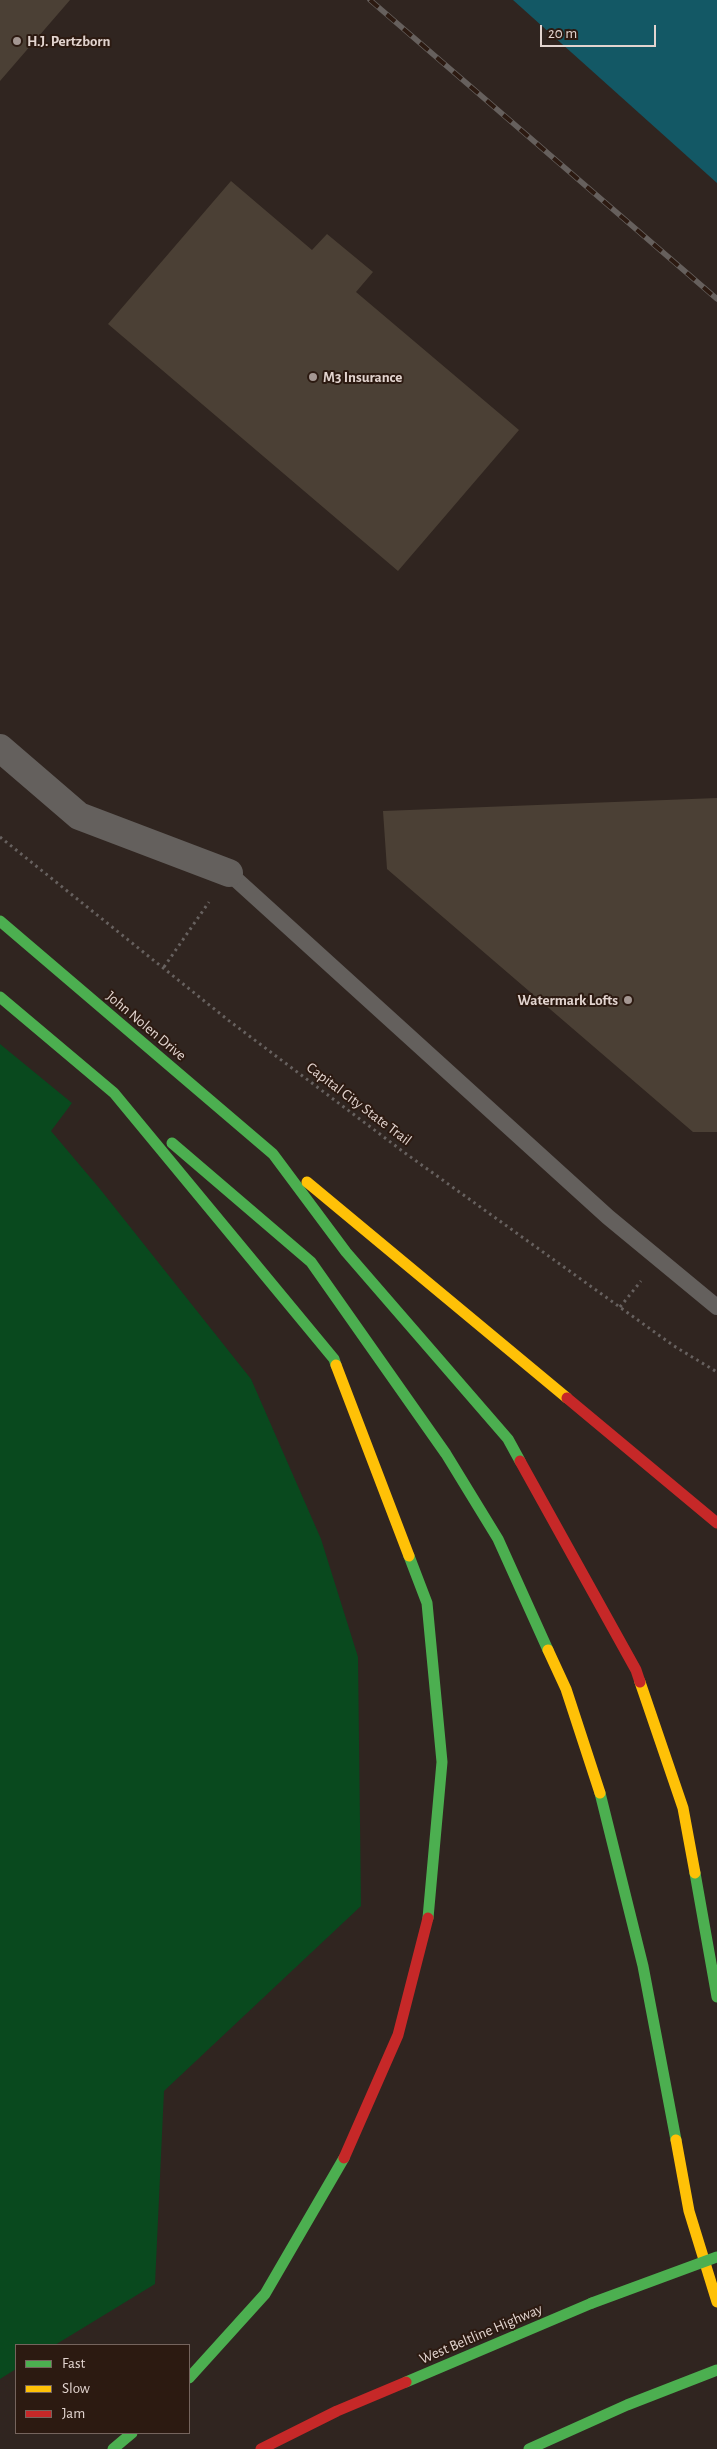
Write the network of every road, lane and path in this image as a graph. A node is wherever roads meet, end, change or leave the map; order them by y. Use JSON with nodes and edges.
{"nodes":[{"id":1,"x":0,"y":748,"type":"edge"},
{"id":2,"x":0,"y":837,"type":"edge"},
{"id":3,"x":229,"y":873,"type":"junction"},
{"id":4,"x":0,"y":921,"type":"edge"},
{"id":5,"x":164,"y":967,"type":"junction"},
{"id":6,"x":0,"y":997,"type":"edge"},
{"id":7,"x":114,"y":1093,"type":"junction"},
{"id":8,"x":273,"y":1154,"type":"junction"},
{"id":9,"x":717,"y":1307,"type":"edge"},
{"id":10,"x":717,"y":1372,"type":"edge"},
{"id":11,"x":717,"y":1523,"type":"edge"},
{"id":12,"x":717,"y":1998,"type":"edge"},
{"id":13,"x":717,"y":2256,"type":"edge"},
{"id":14,"x":717,"y":2302,"type":"edge"},
{"id":15,"x":717,"y":2370,"type":"edge"},
{"id":16,"x":190,"y":2377,"type":"edge"},
{"id":17,"x":131,"y":2434,"type":"edge"},
{"id":18,"x":113,"y":2449,"type":"edge"},
{"id":19,"x":261,"y":2449,"type":"edge"},
{"id":20,"x":529,"y":2449,"type":"edge"}],
"edges":[{"from":1,"to":3,"type":"street"},
{"from":2,"to":5,"type":"path","name":"Capital City State Trail"},
{"from":3,"to":5,"type":"path"},
{"from":3,"to":9,"type":"lane"},
{"from":4,"to":8,"type":"main road","name":"John Nolen Drive"},
{"from":5,"to":10,"type":"path","name":"Capital City State Trail"},
{"from":6,"to":7,"type":"main road"},
{"from":7,"to":14,"type":"main road"},
{"from":7,"to":16,"type":"main road"},
{"from":8,"to":11,"type":"main road"},
{"from":8,"to":12,"type":"main road"},
{"from":13,"to":19,"type":"main road","name":"West Beltline Highway","bridge":true},
{"from":15,"to":20,"type":"main road"},
{"from":17,"to":18,"type":"main road"}]}
